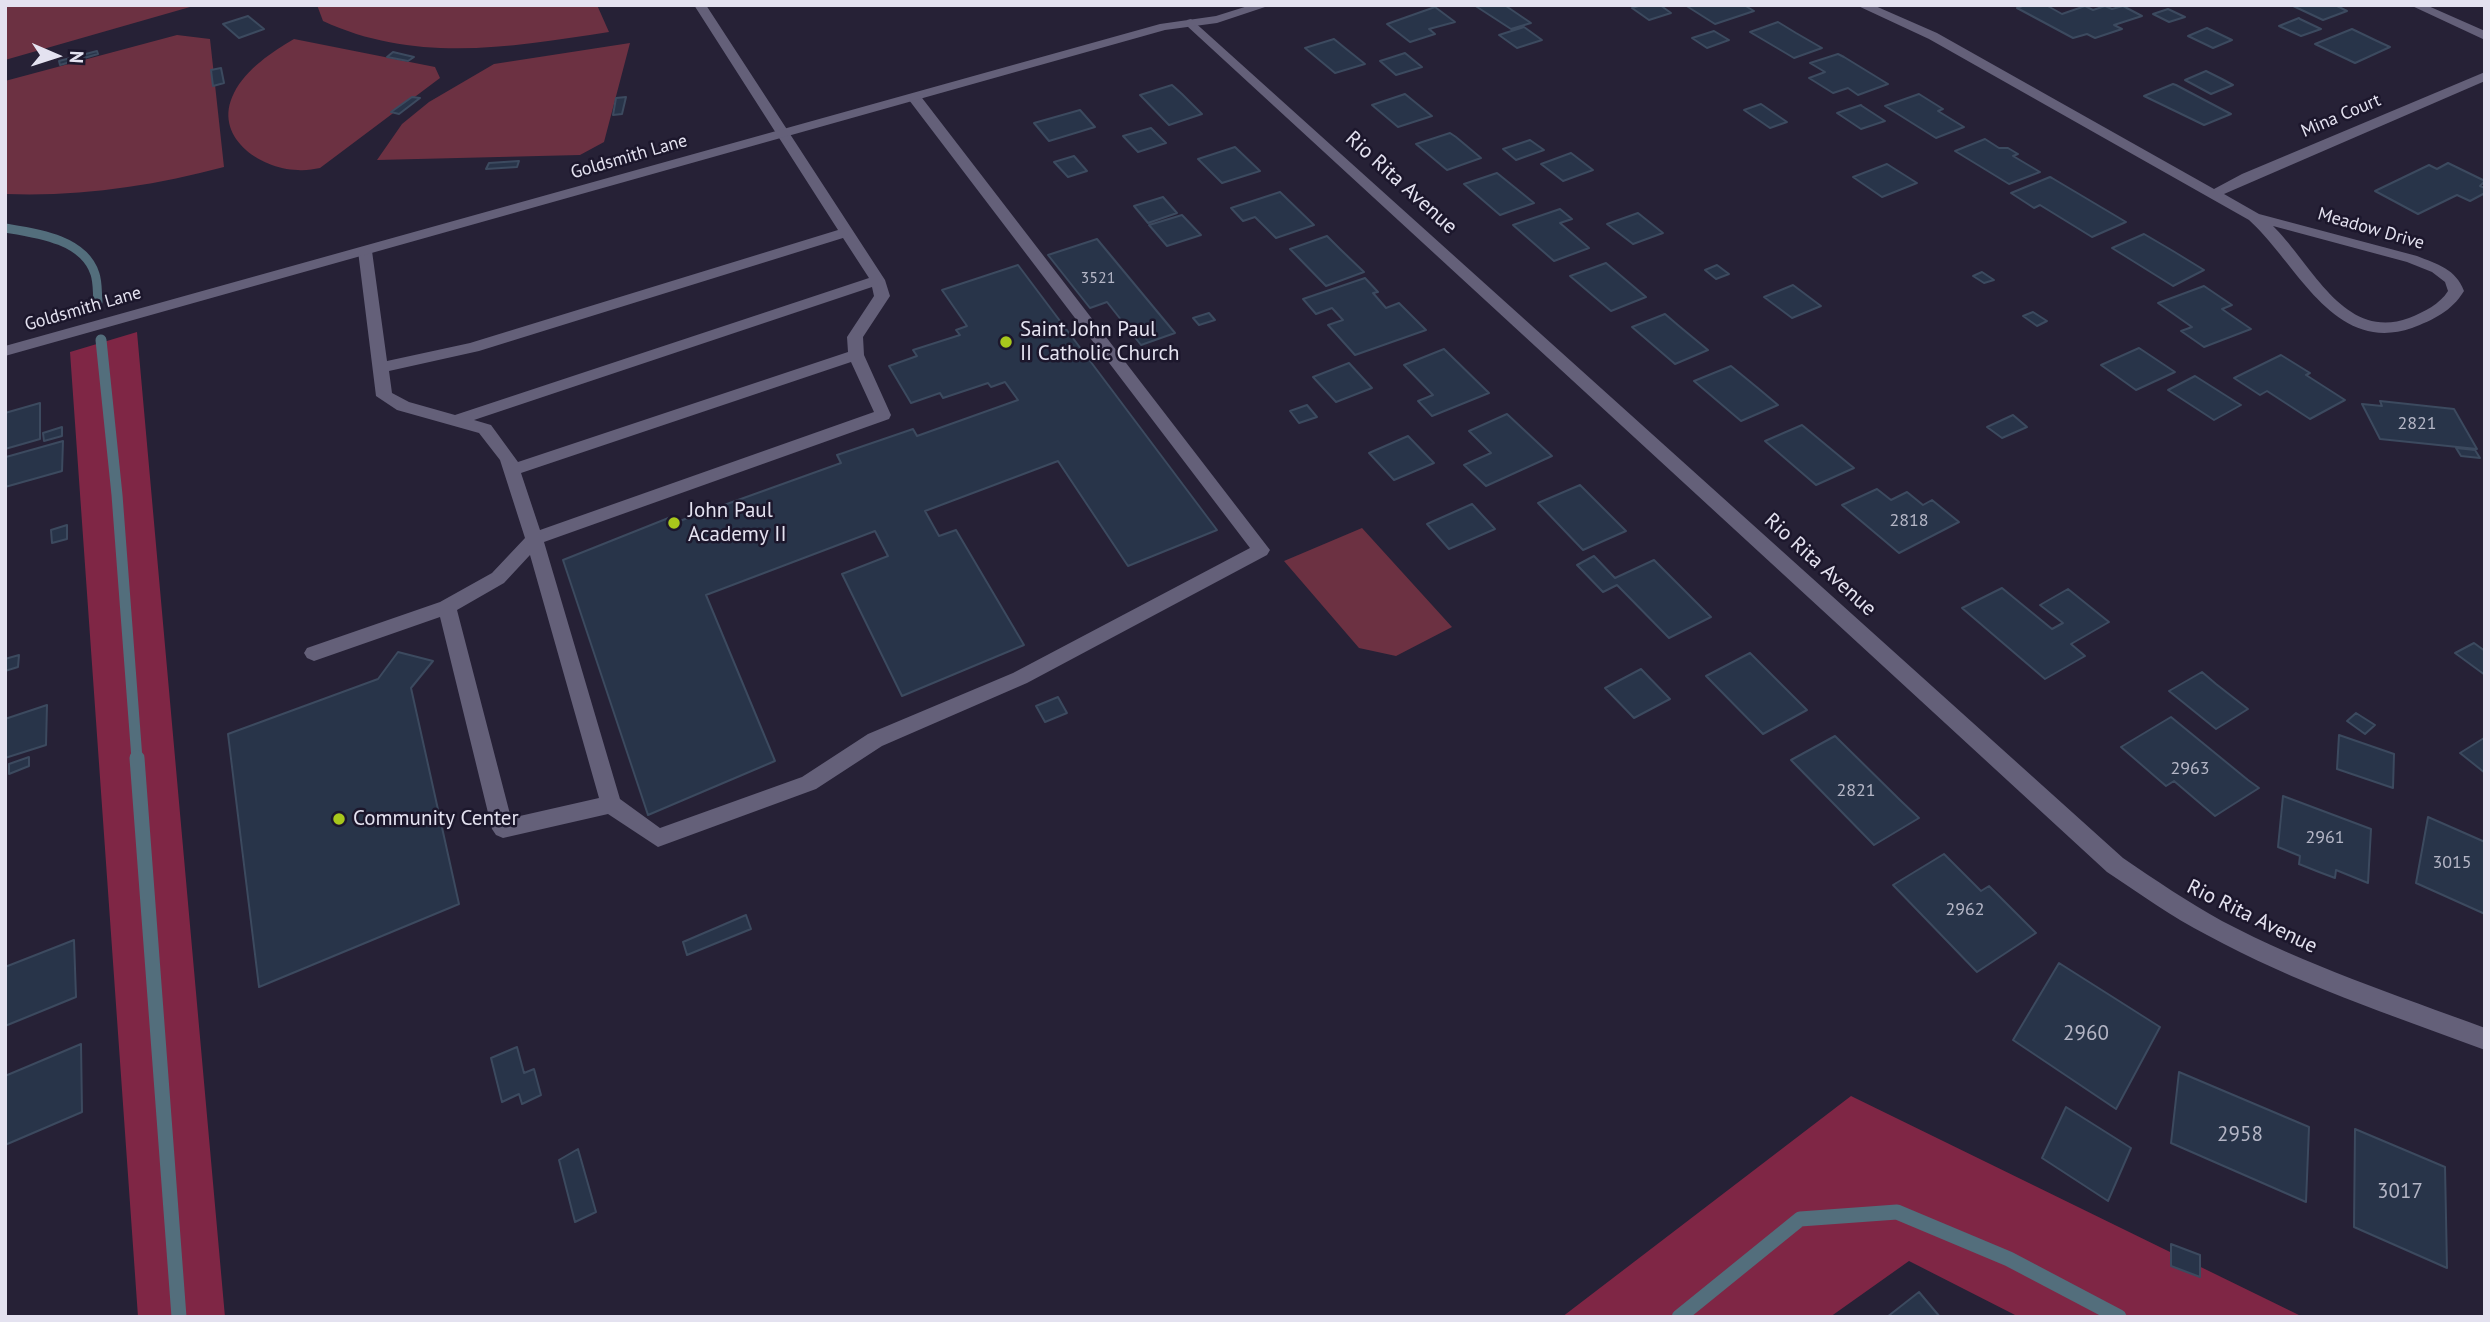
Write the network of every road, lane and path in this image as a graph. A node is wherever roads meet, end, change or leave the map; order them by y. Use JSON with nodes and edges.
{"nodes":[{"id":1,"x":700,"y":5,"type":"edge"},
{"id":2,"x":1265,"y":5,"type":"edge"},
{"id":3,"x":1862,"y":5,"type":"edge"},
{"id":4,"x":2416,"y":5,"type":"edge"},
{"id":5,"x":1191,"y":23,"type":"junction"},
{"id":6,"x":2485,"y":36,"type":"edge"},
{"id":7,"x":2485,"y":76,"type":"edge"},
{"id":8,"x":914,"y":97,"type":"junction"},
{"id":9,"x":783,"y":134,"type":"junction"},
{"id":10,"x":2214,"y":194,"type":"junction"},
{"id":11,"x":2254,"y":217,"type":"junction"},
{"id":12,"x":847,"y":232,"type":"junction"},
{"id":13,"x":365,"y":251,"type":"junction"},
{"id":14,"x":878,"y":280,"type":"junction"},
{"id":15,"x":5,"y":351,"type":"edge"},
{"id":16,"x":856,"y":355,"type":"junction"},
{"id":17,"x":380,"y":368,"type":"junction"},
{"id":18,"x":454,"y":421,"type":"junction"},
{"id":19,"x":512,"y":470,"type":"junction"},
{"id":20,"x":534,"y":539,"type":"junction"},
{"id":21,"x":447,"y":607,"type":"junction"},
{"id":22,"x":314,"y":653,"type":"dead end"},
{"id":23,"x":611,"y":804,"type":"junction"},
{"id":24,"x":2485,"y":1039,"type":"edge"}],
"edges":[{"from":1,"to":9,"type":"street"},
{"from":2,"to":5,"type":"street","name":"Goldsmith Lane"},
{"from":3,"to":10,"type":"street","name":"Meadow Drive"},
{"from":4,"to":6,"type":"street"},
{"from":5,"to":8,"type":"street","name":"Goldsmith Lane"},
{"from":5,"to":24,"type":"street","name":"Rio Rita Avenue"},
{"from":7,"to":10,"type":"street","name":"Mina Court"},
{"from":8,"to":9,"type":"street","name":"Goldsmith Lane"},
{"from":8,"to":23,"type":"street"},
{"from":9,"to":12,"type":"street"},
{"from":9,"to":13,"type":"street","name":"Goldsmith Lane"},
{"from":10,"to":11,"type":"street","name":"Meadow Drive"},
{"from":11,"to":11,"type":"street","name":"Meadow Drive"},
{"from":12,"to":14,"type":"street"},
{"from":12,"to":17,"type":"street"},
{"from":13,"to":15,"type":"street","name":"Goldsmith Lane"},
{"from":13,"to":17,"type":"street"},
{"from":14,"to":16,"type":"street"},
{"from":14,"to":18,"type":"street"},
{"from":16,"to":19,"type":"lane"},
{"from":16,"to":20,"type":"street"},
{"from":17,"to":18,"type":"street"},
{"from":18,"to":19,"type":"street"},
{"from":19,"to":20,"type":"street"},
{"from":20,"to":21,"type":"street"},
{"from":20,"to":23,"type":"street"},
{"from":21,"to":22,"type":"street"},
{"from":21,"to":23,"type":"street"}]}
